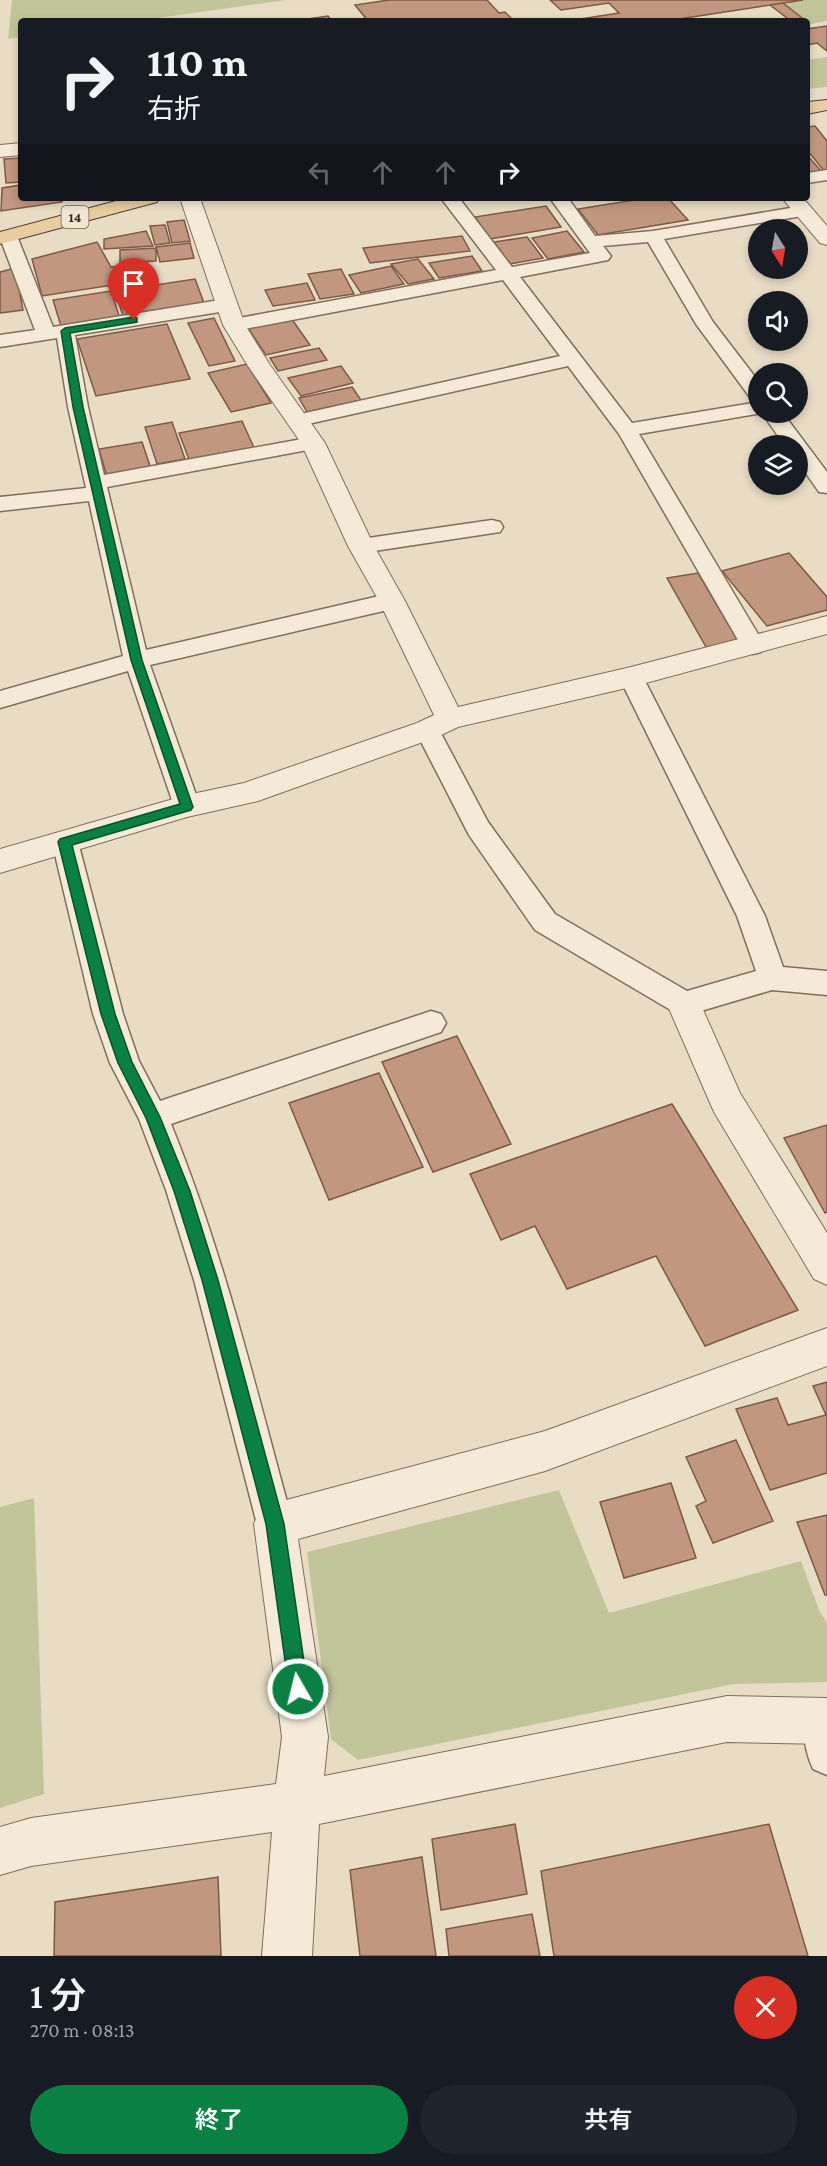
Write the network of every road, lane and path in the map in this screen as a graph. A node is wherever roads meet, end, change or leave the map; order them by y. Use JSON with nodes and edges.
{"nodes":[{"id":1,"x":827,"y":105,"type":"edge"},
{"id":2,"x":810,"y":108,"type":"edge"},
{"id":3,"x":18,"y":149,"type":"edge"},
{"id":4,"x":0,"y":151,"type":"edge"},
{"id":5,"x":827,"y":175,"type":"edge"},
{"id":6,"x":810,"y":178,"type":"edge"},
{"id":7,"x":139,"y":201,"type":"edge"},
{"id":8,"x":191,"y":201,"type":"edge"},
{"id":9,"x":452,"y":201,"type":"edge"},
{"id":10,"x":561,"y":201,"type":"edge"},
{"id":11,"x":797,"y":204,"type":"edge"},
{"id":12,"x":653,"y":236,"type":"junction"},
{"id":13,"x":4,"y":237,"type":"edge"},
{"id":14,"x":827,"y":239,"type":"edge"},
{"id":15,"x":590,"y":242,"type":"junction"},
{"id":16,"x":506,"y":272,"type":"junction"},
{"id":17,"x":230,"y":315,"type":"junction"},
{"id":18,"x":56,"y":332,"type":"junction"},
{"id":19,"x":0,"y":341,"type":"edge"},
{"id":20,"x":572,"y":359,"type":"junction"},
{"id":21,"x":748,"y":381,"type":"edge"},
{"id":22,"x":748,"y":410,"type":"edge"},
{"id":23,"x":299,"y":420,"type":"junction"},
{"id":24,"x":626,"y":430,"type":"junction"},
{"id":25,"x":314,"y":443,"type":"junction"},
{"id":26,"x":808,"y":461,"type":"edge"},
{"id":27,"x":827,"y":486,"type":"edge"},
{"id":28,"x":98,"y":488,"type":"junction"},
{"id":29,"x":0,"y":504,"type":"edge"},
{"id":30,"x":492,"y":527,"type":"dead end"},
{"id":31,"x":361,"y":546,"type":"junction"},
{"id":32,"x":392,"y":601,"type":"junction"},
{"id":33,"x":827,"y":625,"type":"edge"},
{"id":34,"x":753,"y":646,"type":"junction"},
{"id":35,"x":136,"y":660,"type":"junction"},
{"id":36,"x":631,"y":677,"type":"junction"},
{"id":37,"x":0,"y":700,"type":"edge"},
{"id":38,"x":439,"y":725,"type":"junction"},
{"id":39,"x":187,"y":807,"type":"junction"},
{"id":40,"x":65,"y":842,"type":"junction"},
{"id":41,"x":0,"y":861,"type":"edge"},
{"id":42,"x":772,"y":978,"type":"junction"},
{"id":43,"x":827,"y":983,"type":"edge"},
{"id":44,"x":684,"y":1004,"type":"junction"},
{"id":45,"x":431,"y":1023,"type":"dead end"},
{"id":46,"x":153,"y":1117,"type":"junction"},
{"id":47,"x":827,"y":1267,"type":"edge"},
{"id":48,"x":827,"y":1347,"type":"edge"},
{"id":49,"x":275,"y":1524,"type":"junction"},
{"id":50,"x":826,"y":1732,"type":"edge"},
{"id":51,"x":297,"y":1805,"type":"junction"},
{"id":52,"x":0,"y":1851,"type":"edge"},
{"id":53,"x":287,"y":1956,"type":"edge"}],
"edges":[{"from":1,"to":2,"type":"main road"},
{"from":3,"to":4,"type":"street"},
{"from":5,"to":6,"type":"lane"},
{"from":7,"to":13,"type":"main road","number":"14"},
{"from":8,"to":17,"type":"street"},
{"from":9,"to":16,"type":"lane"},
{"from":10,"to":15,"type":"lane"},
{"from":11,"to":12,"type":"lane"},
{"from":11,"to":14,"type":"street"},
{"from":12,"to":15,"type":"lane"},
{"from":12,"to":21,"type":"lane"},
{"from":13,"to":18,"type":"lane"},
{"from":15,"to":16,"type":"lane"},
{"from":16,"to":17,"type":"lane"},
{"from":16,"to":20,"type":"lane"},
{"from":17,"to":18,"type":"lane"},
{"from":17,"to":23,"type":"street"},
{"from":18,"to":19,"type":"lane"},
{"from":18,"to":28,"type":"lane"},
{"from":20,"to":23,"type":"lane"},
{"from":20,"to":24,"type":"lane"},
{"from":22,"to":24,"type":"lane"},
{"from":23,"to":25,"type":"street"},
{"from":24,"to":34,"type":"lane"},
{"from":25,"to":28,"type":"lane"},
{"from":25,"to":31,"type":"street"},
{"from":26,"to":27,"type":"lane"},
{"from":28,"to":29,"type":"lane"},
{"from":28,"to":35,"type":"lane"},
{"from":30,"to":31,"type":"lane"},
{"from":31,"to":32,"type":"street"},
{"from":32,"to":35,"type":"lane"},
{"from":32,"to":38,"type":"street"},
{"from":33,"to":34,"type":"street"},
{"from":34,"to":36,"type":"street"},
{"from":35,"to":37,"type":"lane"},
{"from":35,"to":39,"type":"lane"},
{"from":36,"to":38,"type":"street"},
{"from":36,"to":42,"type":"lane"},
{"from":38,"to":39,"type":"street"},
{"from":38,"to":44,"type":"lane"},
{"from":39,"to":40,"type":"street"},
{"from":40,"to":41,"type":"street"},
{"from":40,"to":46,"type":"lane"},
{"from":42,"to":43,"type":"lane"},
{"from":42,"to":44,"type":"lane"},
{"from":44,"to":47,"type":"street"},
{"from":45,"to":46,"type":"lane"},
{"from":46,"to":49,"type":"lane"},
{"from":48,"to":49,"type":"street"},
{"from":49,"to":51,"type":"street"},
{"from":50,"to":51,"type":"street"},
{"from":51,"to":52,"type":"street"},
{"from":51,"to":53,"type":"street"}]}
